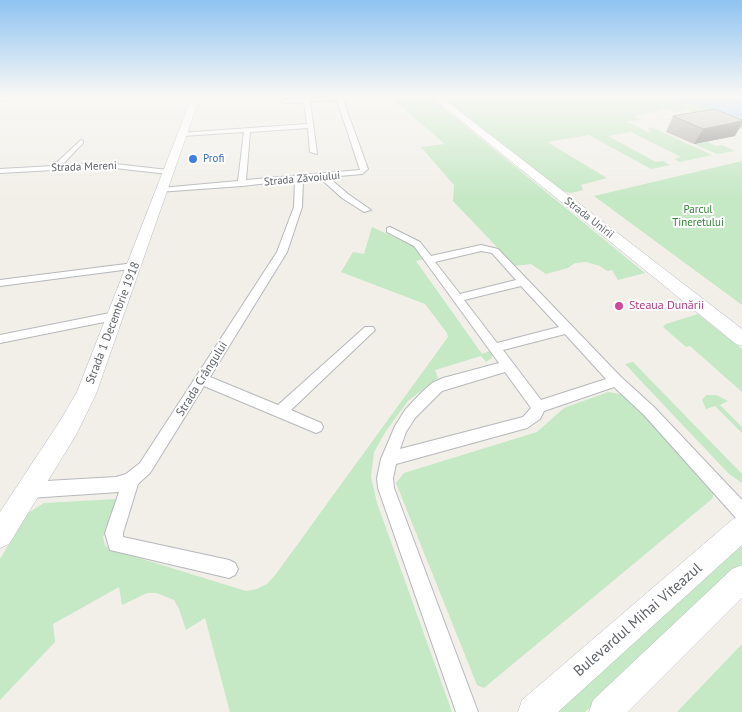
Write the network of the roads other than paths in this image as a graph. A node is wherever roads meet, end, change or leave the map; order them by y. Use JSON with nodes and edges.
{"nodes":[{"id":1,"x":183,"y":130,"type":"edge"},
{"id":2,"x":243,"y":130,"type":"edge"},
{"id":3,"x":247,"y":130,"type":"edge"},
{"id":4,"x":311,"y":130,"type":"edge"},
{"id":5,"x":350,"y":130,"type":"edge"},
{"id":6,"x":478,"y":130,"type":"edge"},
{"id":7,"x":182,"y":134,"type":"junction"},
{"id":8,"x":81,"y":142,"type":"dead end"},
{"id":9,"x":314,"y":152,"type":"dead end"},
{"id":10,"x":56,"y":167,"type":"junction"},
{"id":11,"x":0,"y":171,"type":"edge"},
{"id":12,"x":168,"y":172,"type":"junction"},
{"id":13,"x":323,"y":177,"type":"junction"},
{"id":14,"x":299,"y":179,"type":"junction"},
{"id":15,"x":242,"y":184,"type":"junction"},
{"id":16,"x":161,"y":190,"type":"junction"},
{"id":17,"x":367,"y":210,"type":"dead end"},
{"id":18,"x":390,"y":230,"type":"dead end"},
{"id":19,"x":428,"y":260,"type":"junction"},
{"id":20,"x":134,"y":266,"type":"junction"},
{"id":21,"x":523,"y":282,"type":"junction"},
{"id":22,"x":0,"y":283,"type":"edge"},
{"id":23,"x":457,"y":298,"type":"junction"},
{"id":24,"x":115,"y":316,"type":"junction"},
{"id":25,"x":568,"y":329,"type":"junction"},
{"id":26,"x":369,"y":330,"type":"dead end"},
{"id":27,"x":742,"y":339,"type":"edge"},
{"id":28,"x":0,"y":340,"type":"edge"},
{"id":29,"x":494,"y":348,"type":"junction"},
{"id":30,"x":507,"y":366,"type":"junction"},
{"id":31,"x":202,"y":379,"type":"junction"},
{"id":32,"x":616,"y":381,"type":"junction"},
{"id":33,"x":538,"y":407,"type":"junction"},
{"id":34,"x":280,"y":411,"type":"junction"},
{"id":35,"x":316,"y":427,"type":"dead end"},
{"id":36,"x":389,"y":458,"type":"junction"},
{"id":37,"x":131,"y":480,"type":"junction"},
{"id":38,"x":29,"y":490,"type":"junction"},
{"id":39,"x":742,"y":512,"type":"edge"},
{"id":40,"x":6,"y":517,"type":"edge"},
{"id":41,"x":742,"y":528,"type":"edge"},
{"id":42,"x":0,"y":535,"type":"edge"},
{"id":43,"x":229,"y":569,"type":"dead end"},
{"id":44,"x":742,"y":579,"type":"edge"},
{"id":45,"x":467,"y":712,"type":"edge"},
{"id":46,"x":534,"y":712,"type":"edge"},
{"id":47,"x":605,"y":712,"type":"edge"}],
"edges":[{"from":1,"to":7,"type":"main road","name":"Strada 1 Decembrie 1918"},
{"from":2,"to":7,"type":"street"},
{"from":3,"to":15,"type":"street"},
{"from":4,"to":9,"type":"street"},
{"from":5,"to":13,"type":"street","name":"Strada Zăvoiului"},
{"from":6,"to":27,"type":"main road","name":"Strada Unirii"},
{"from":7,"to":12,"type":"main road","name":"Strada 1 Decembrie 1918"},
{"from":8,"to":10,"type":"street"},
{"from":10,"to":11,"type":"street","name":"Strada Mereni"},
{"from":10,"to":12,"type":"street","name":"Strada Mereni"},
{"from":12,"to":16,"type":"main road","name":"Strada 1 Decembrie 1918"},
{"from":13,"to":14,"type":"street","name":"Strada Zăvoiului"},
{"from":13,"to":17,"type":"street"},
{"from":14,"to":15,"type":"street","name":"Strada Zăvoiului"},
{"from":14,"to":31,"type":"street","name":"Strada Crângului"},
{"from":15,"to":16,"type":"street","name":"Strada Zăvoiului"},
{"from":16,"to":20,"type":"main road","name":"Strada 1 Decembrie 1918"},
{"from":18,"to":19,"type":"street"},
{"from":19,"to":21,"type":"street"},
{"from":19,"to":23,"type":"street"},
{"from":20,"to":22,"type":"street"},
{"from":20,"to":24,"type":"main road","name":"Strada 1 Decembrie 1918"},
{"from":21,"to":23,"type":"street"},
{"from":21,"to":25,"type":"street"},
{"from":23,"to":29,"type":"street"},
{"from":24,"to":28,"type":"street"},
{"from":24,"to":38,"type":"main road","name":"Strada 1 Decembrie 1918"},
{"from":25,"to":29,"type":"street"},
{"from":25,"to":32,"type":"street"},
{"from":26,"to":34,"type":"street"},
{"from":29,"to":30,"type":"street"},
{"from":30,"to":33,"type":"street"},
{"from":30,"to":36,"type":"street"},
{"from":31,"to":34,"type":"street"},
{"from":31,"to":37,"type":"street","name":"Strada Crângului"},
{"from":32,"to":33,"type":"street"},
{"from":32,"to":39,"type":"street"},
{"from":33,"to":36,"type":"street"},
{"from":34,"to":35,"type":"street"},
{"from":36,"to":45,"type":"street"},
{"from":37,"to":38,"type":"street"},
{"from":37,"to":43,"type":"street"},
{"from":38,"to":40,"type":"main road","name":"Strada 1 Decembrie 1918"},
{"from":40,"to":42,"type":"main road","name":"Strada 1 Decembrie 1918"},
{"from":41,"to":46,"type":"main road","name":"Bulevardul Mihai Viteazul"},
{"from":44,"to":47,"type":"main road"}]}
